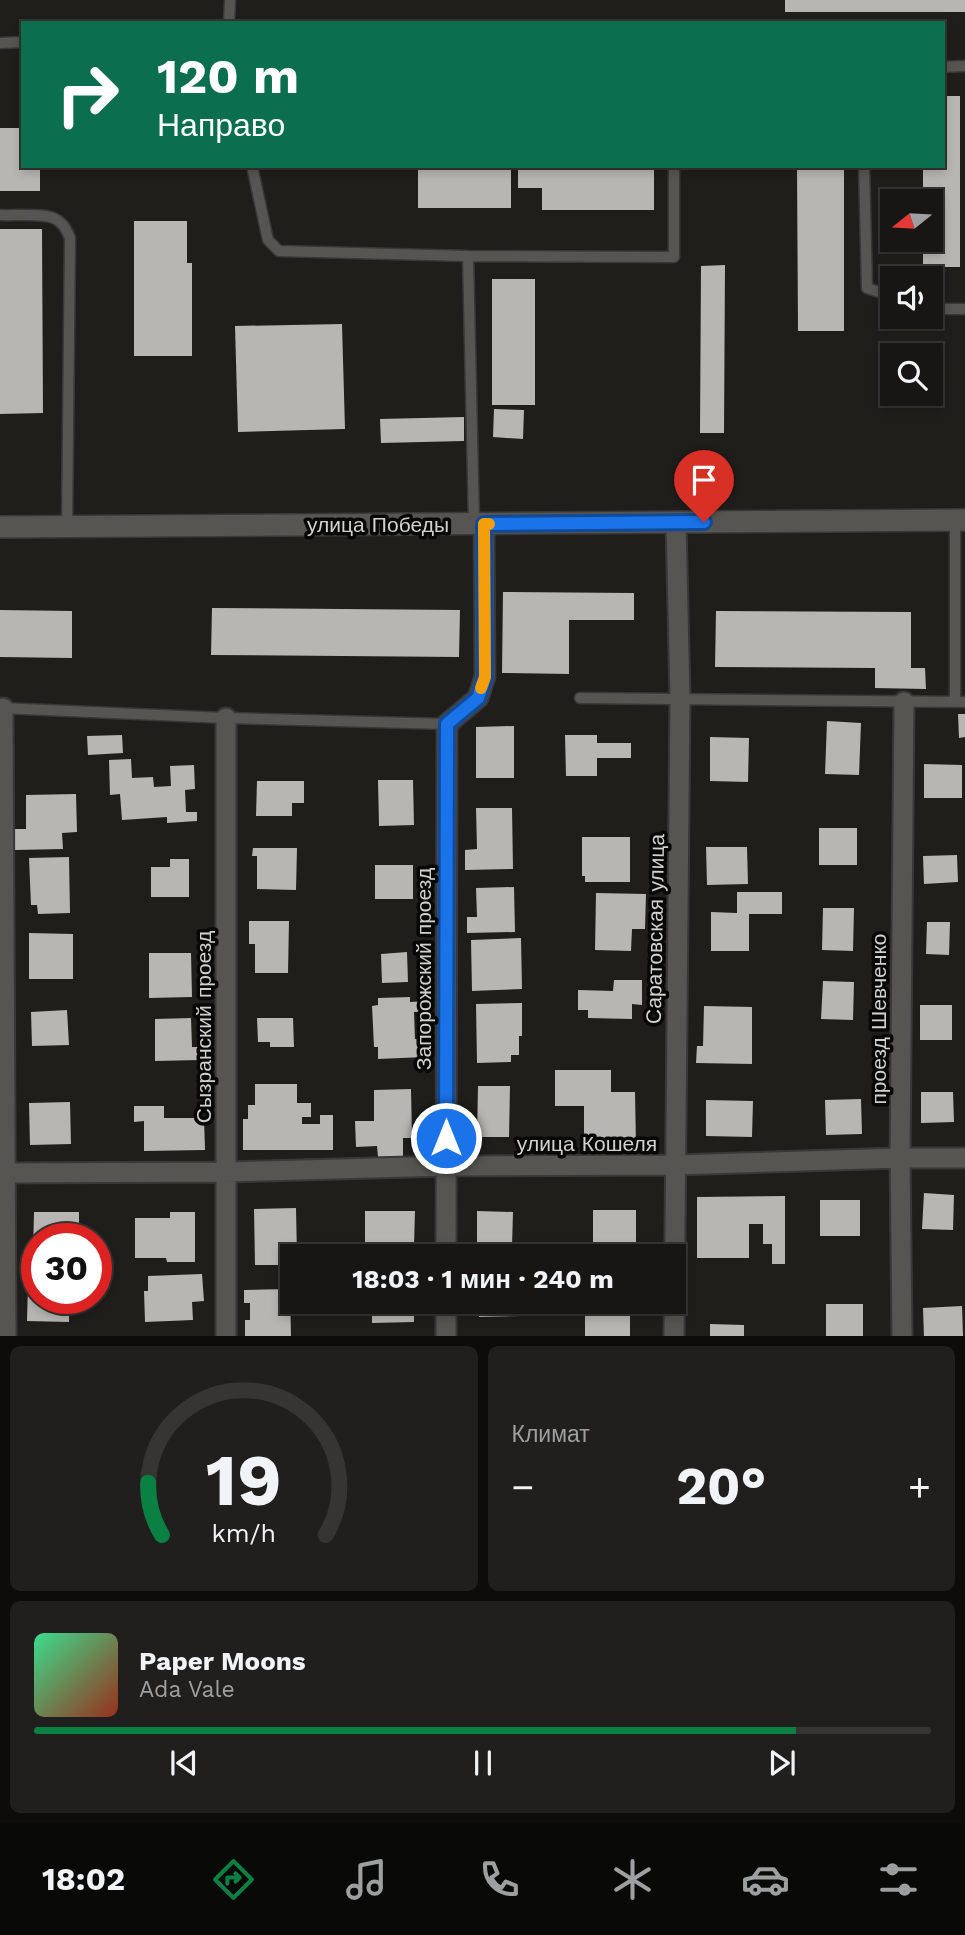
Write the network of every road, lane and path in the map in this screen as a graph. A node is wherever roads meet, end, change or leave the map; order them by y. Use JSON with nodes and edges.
{"nodes":[{"id":1,"x":230,"y":0,"type":"edge"},
{"id":2,"x":229,"y":21,"type":"edge"},
{"id":3,"x":21,"y":42,"type":"edge"},
{"id":4,"x":0,"y":43,"type":"edge"},
{"id":5,"x":965,"y":66,"type":"edge"},
{"id":6,"x":945,"y":67,"type":"edge"},
{"id":7,"x":252,"y":168,"type":"edge"},
{"id":8,"x":674,"y":168,"type":"edge"},
{"id":9,"x":864,"y":168,"type":"edge"},
{"id":10,"x":0,"y":215,"type":"edge"},
{"id":11,"x":468,"y":256,"type":"junction"},
{"id":12,"x":880,"y":292,"type":"edge"},
{"id":13,"x":965,"y":309,"type":"edge"},
{"id":14,"x":943,"y":310,"type":"edge"},
{"id":15,"x":960,"y":520,"type":"edge"},
{"id":16,"x":676,"y":522,"type":"junction"},
{"id":17,"x":479,"y":524,"type":"junction"},
{"id":18,"x":66,"y":526,"type":"junction"},
{"id":19,"x":0,"y":527,"type":"edge"},
{"id":20,"x":580,"y":698,"type":"dead end"},
{"id":21,"x":680,"y":698,"type":"junction"},
{"id":22,"x":904,"y":702,"type":"junction"},
{"id":23,"x":960,"y":702,"type":"edge"},
{"id":24,"x":1,"y":708,"type":"edge"},
{"id":25,"x":226,"y":718,"type":"junction"},
{"id":26,"x":447,"y":724,"type":"junction"},
{"id":27,"x":900,"y":1158,"type":"junction"},
{"id":28,"x":965,"y":1158,"type":"edge"},
{"id":29,"x":674,"y":1165,"type":"junction"},
{"id":30,"x":446,"y":1166,"type":"junction"},
{"id":31,"x":225,"y":1172,"type":"junction"},
{"id":32,"x":3,"y":1173,"type":"edge"},
{"id":33,"x":446,"y":1244,"type":"edge"},
{"id":34,"x":446,"y":1314,"type":"edge"},
{"id":35,"x":6,"y":1336,"type":"edge"},
{"id":36,"x":226,"y":1336,"type":"edge"},
{"id":37,"x":446,"y":1336,"type":"edge"},
{"id":38,"x":674,"y":1336,"type":"edge"},
{"id":39,"x":902,"y":1336,"type":"edge"}],
"edges":[{"from":1,"to":2,"type":"lane"},
{"from":3,"to":4,"type":"lane"},
{"from":5,"to":6,"type":"lane"},
{"from":7,"to":11,"type":"lane"},
{"from":8,"to":11,"type":"lane"},
{"from":9,"to":12,"type":"lane"},
{"from":10,"to":18,"type":"lane"},
{"from":11,"to":17,"type":"lane"},
{"from":13,"to":14,"type":"lane"},
{"from":15,"to":16,"type":"main road","name":"улица Победы"},
{"from":15,"to":23,"type":"lane"},
{"from":16,"to":17,"type":"main road","name":"улица Победы"},
{"from":16,"to":21,"type":"street","name":"Саратовская улица"},
{"from":17,"to":18,"type":"main road","name":"улица Победы"},
{"from":17,"to":26,"type":"street"},
{"from":18,"to":19,"type":"main road","name":"улица Победы"},
{"from":20,"to":21,"type":"lane"},
{"from":21,"to":22,"type":"lane"},
{"from":21,"to":29,"type":"street","name":"Саратовская улица"},
{"from":22,"to":23,"type":"lane"},
{"from":22,"to":27,"type":"street","name":"проезд Шевченко"},
{"from":24,"to":25,"type":"lane"},
{"from":24,"to":32,"type":"street"},
{"from":25,"to":26,"type":"lane"},
{"from":25,"to":31,"type":"street","name":"Сызранский проезд"},
{"from":26,"to":30,"type":"street","name":"Запорожский проезд"},
{"from":27,"to":28,"type":"street","name":"улица Кошеля"},
{"from":27,"to":29,"type":"street","name":"улица Кошеля"},
{"from":27,"to":39,"type":"street","name":"проезд Шевченко"},
{"from":29,"to":30,"type":"street","name":"улица Кошеля"},
{"from":29,"to":38,"type":"street","name":"Саратовская улица"},
{"from":30,"to":31,"type":"street","name":"улица Кошеля"},
{"from":30,"to":33,"type":"street","name":"Запорожский проезд"},
{"from":31,"to":32,"type":"street","name":"улица Кошеля"},
{"from":31,"to":36,"type":"street","name":"Сызранский проезд"},
{"from":32,"to":35,"type":"street"},
{"from":34,"to":37,"type":"street"}]}
